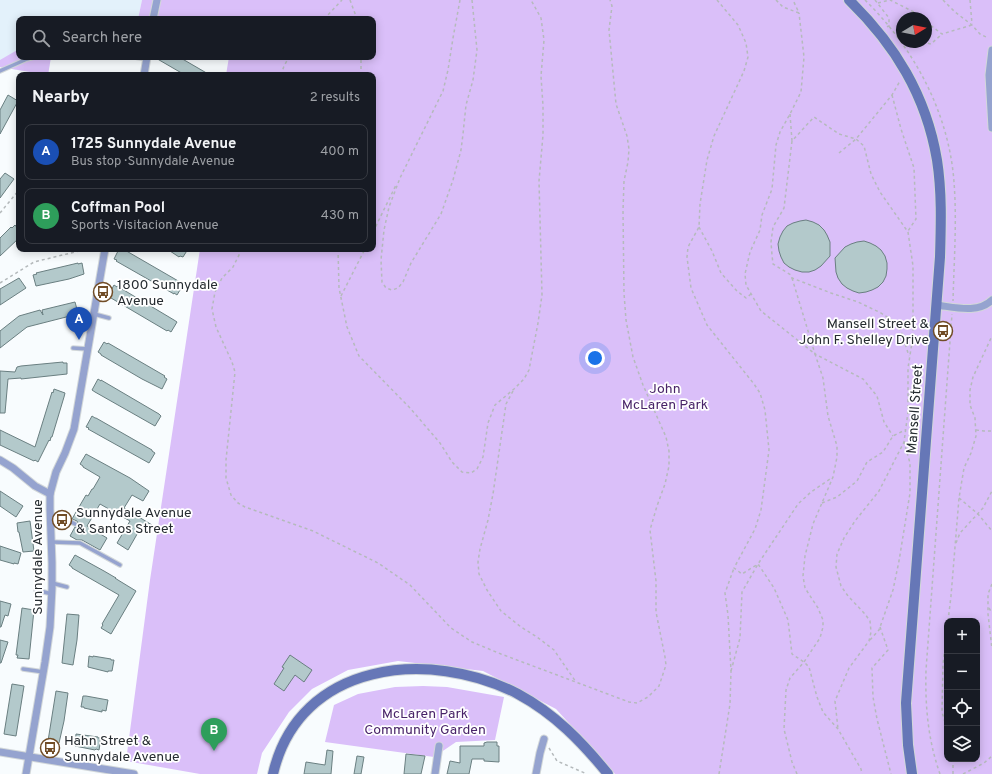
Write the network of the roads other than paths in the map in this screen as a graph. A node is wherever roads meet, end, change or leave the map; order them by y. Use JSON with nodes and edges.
{"nodes":[{"id":1,"x":157,"y":0,"type":"edge"},
{"id":2,"x":849,"y":0,"type":"edge"},
{"id":3,"x":154,"y":16,"type":"edge"},
{"id":4,"x":992,"y":50,"type":"edge"},
{"id":5,"x":24,"y":60,"type":"edge"},
{"id":6,"x":147,"y":60,"type":"edge"},
{"id":7,"x":0,"y":71,"type":"edge"},
{"id":8,"x":145,"y":72,"type":"edge"},
{"id":9,"x":992,"y":128,"type":"edge"},
{"id":10,"x":104,"y":252,"type":"edge"},
{"id":11,"x":992,"y":300,"type":"edge"},
{"id":12,"x":936,"y":305,"type":"junction"},
{"id":13,"x":94,"y":313,"type":"junction"},
{"id":14,"x":109,"y":318,"type":"dead end"},
{"id":15,"x":73,"y":348,"type":"dead end"},
{"id":16,"x":88,"y":349,"type":"junction"},
{"id":17,"x":0,"y":460,"type":"edge"},
{"id":18,"x":50,"y":494,"type":"junction"},
{"id":19,"x":50,"y":515,"type":"junction"},
{"id":20,"x":75,"y":524,"type":"dead end"},
{"id":21,"x":52,"y":542,"type":"junction"},
{"id":22,"x":120,"y":565,"type":"dead end"},
{"id":23,"x":52,"y":583,"type":"junction"},
{"id":24,"x":67,"y":587,"type":"dead end"},
{"id":25,"x":36,"y":590,"type":"dead end"},
{"id":26,"x":52,"y":594,"type":"junction"},
{"id":27,"x":23,"y":669,"type":"dead end"},
{"id":28,"x":44,"y":672,"type":"junction"},
{"id":29,"x":544,"y":739,"type":"road end"},
{"id":30,"x":439,"y":746,"type":"dead end"},
{"id":31,"x":0,"y":752,"type":"edge"},
{"id":32,"x":29,"y":757,"type":"junction"},
{"id":33,"x":26,"y":774,"type":"edge"},
{"id":34,"x":134,"y":774,"type":"edge"},
{"id":35,"x":273,"y":774,"type":"edge"},
{"id":36,"x":434,"y":774,"type":"edge"},
{"id":37,"x":536,"y":774,"type":"edge"},
{"id":38,"x":608,"y":774,"type":"edge"},
{"id":39,"x":912,"y":774,"type":"edge"}],
"edges":[{"from":1,"to":3,"type":"street"},
{"from":2,"to":12,"type":"street","name":"Mansell Street"},
{"from":4,"to":9,"type":"street"},
{"from":5,"to":7,"type":"lane"},
{"from":6,"to":8,"type":"street"},
{"from":10,"to":13,"type":"street","name":"Sunnydale Avenue"},
{"from":11,"to":12,"type":"street"},
{"from":12,"to":39,"type":"street","name":"Mansell Street"},
{"from":13,"to":14,"type":"lane"},
{"from":13,"to":16,"type":"street","name":"Sunnydale Avenue"},
{"from":15,"to":16,"type":"lane"},
{"from":16,"to":18,"type":"street","name":"Sunnydale Avenue"},
{"from":17,"to":18,"type":"street"},
{"from":18,"to":19,"type":"street","name":"Sunnydale Avenue"},
{"from":19,"to":20,"type":"lane"},
{"from":19,"to":21,"type":"street","name":"Sunnydale Avenue"},
{"from":21,"to":22,"type":"lane"},
{"from":21,"to":23,"type":"street","name":"Sunnydale Avenue"},
{"from":23,"to":24,"type":"lane"},
{"from":23,"to":26,"type":"street","name":"Sunnydale Avenue"},
{"from":25,"to":26,"type":"lane"},
{"from":26,"to":28,"type":"street","name":"Sunnydale Avenue"},
{"from":27,"to":28,"type":"lane"},
{"from":28,"to":32,"type":"street","name":"Sunnydale Avenue"},
{"from":29,"to":37,"type":"street"},
{"from":30,"to":36,"type":"street"},
{"from":31,"to":32,"type":"street"},
{"from":32,"to":33,"type":"street","name":"Sunnydale Avenue"},
{"from":32,"to":34,"type":"street"},
{"from":35,"to":38,"type":"street"}]}
